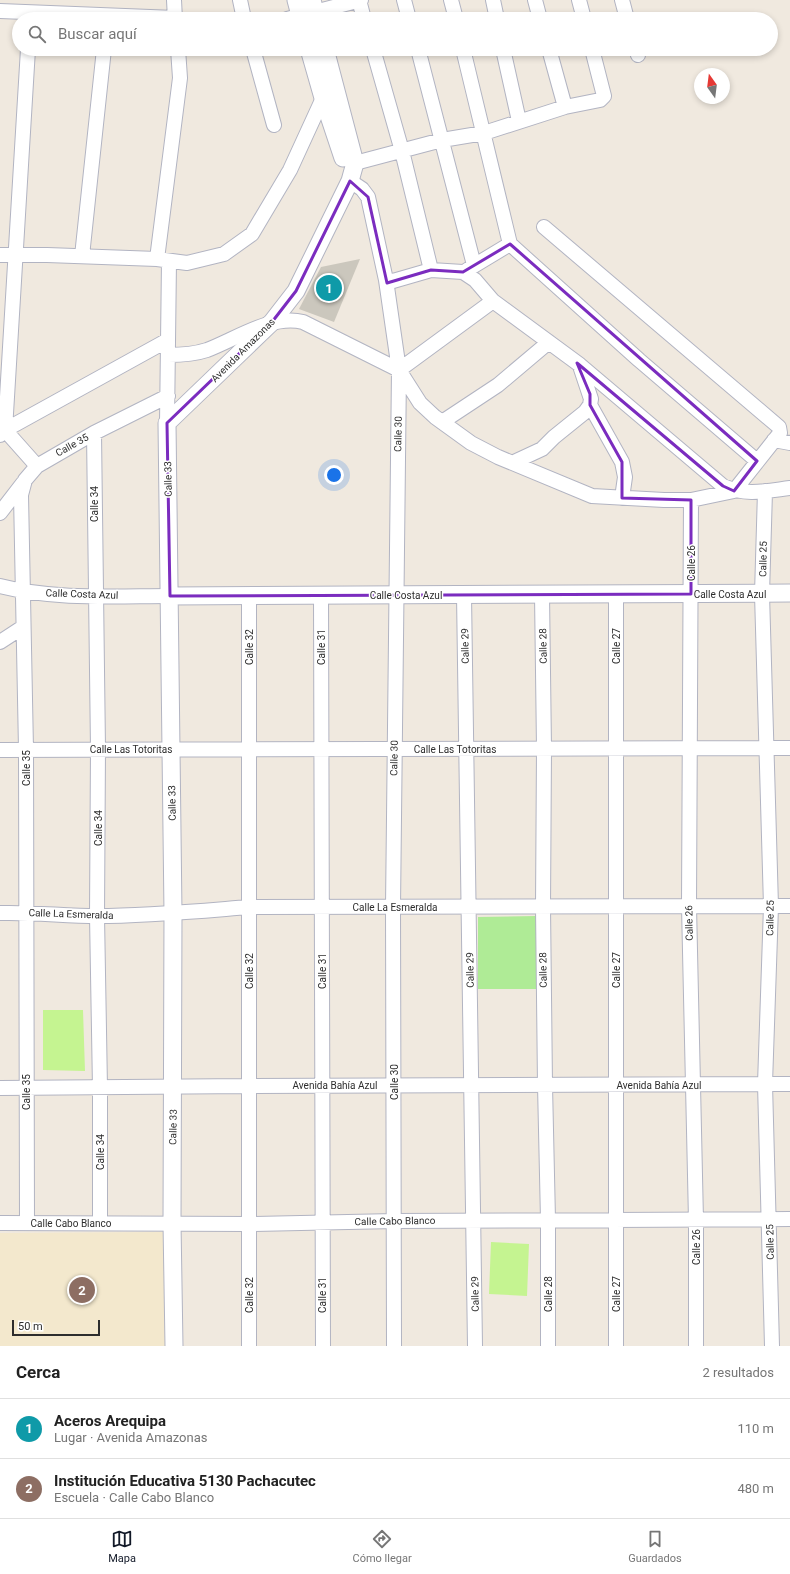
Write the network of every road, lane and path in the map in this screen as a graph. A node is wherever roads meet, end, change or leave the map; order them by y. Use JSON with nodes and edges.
{"nodes":[{"id":1,"x":174,"y":0,"type":"edge"},
{"id":2,"x":240,"y":0,"type":"edge"},
{"id":3,"x":359,"y":0,"type":"edge"},
{"id":4,"x":404,"y":0,"type":"edge"},
{"id":5,"x":451,"y":0,"type":"edge"},
{"id":6,"x":493,"y":0,"type":"edge"},
{"id":7,"x":535,"y":0,"type":"edge"},
{"id":8,"x":579,"y":0,"type":"edge"},
{"id":9,"x":622,"y":0,"type":"edge"},
{"id":10,"x":0,"y":11,"type":"edge"},
{"id":11,"x":31,"y":11,"type":"edge"},
{"id":12,"x":44,"y":12,"type":"edge"},
{"id":13,"x":175,"y":12,"type":"edge"},
{"id":14,"x":243,"y":12,"type":"edge"},
{"id":15,"x":304,"y":12,"type":"edge"},
{"id":16,"x":362,"y":12,"type":"edge"},
{"id":17,"x":408,"y":12,"type":"edge"},
{"id":18,"x":454,"y":12,"type":"edge"},
{"id":19,"x":496,"y":12,"type":"edge"},
{"id":20,"x":538,"y":12,"type":"edge"},
{"id":21,"x":582,"y":12,"type":"edge"},
{"id":22,"x":625,"y":12,"type":"edge"},
{"id":23,"x":28,"y":56,"type":"edge"},
{"id":24,"x":103,"y":56,"type":"edge"},
{"id":25,"x":178,"y":56,"type":"edge"},
{"id":26,"x":255,"y":56,"type":"edge"},
{"id":27,"x":312,"y":56,"type":"edge"},
{"id":28,"x":326,"y":56,"type":"edge"},
{"id":29,"x":375,"y":56,"type":"edge"},
{"id":30,"x":420,"y":56,"type":"edge"},
{"id":31,"x":465,"y":56,"type":"edge"},
{"id":32,"x":505,"y":56,"type":"edge"},
{"id":33,"x":551,"y":56,"type":"edge"},
{"id":34,"x":594,"y":56,"type":"edge"},
{"id":35,"x":330,"y":96,"type":"junction"},
{"id":36,"x":565,"y":107,"type":"junction"},
{"id":37,"x":519,"y":121,"type":"junction"},
{"id":38,"x":274,"y":125,"type":"dead end"},
{"id":39,"x":484,"y":132,"type":"junction"},
{"id":40,"x":442,"y":140,"type":"junction"},
{"id":41,"x":402,"y":151,"type":"junction"},
{"id":42,"x":355,"y":163,"type":"junction"},
{"id":43,"x":350,"y":181,"type":"junction"},
{"id":44,"x":544,"y":227,"type":"dead end"},
{"id":45,"x":510,"y":244,"type":"junction"},
{"id":46,"x":0,"y":255,"type":"edge"},
{"id":47,"x":16,"y":255,"type":"junction"},
{"id":48,"x":82,"y":256,"type":"junction"},
{"id":49,"x":163,"y":260,"type":"junction"},
{"id":50,"x":468,"y":269,"type":"junction"},
{"id":51,"x":431,"y":270,"type":"junction"},
{"id":52,"x":386,"y":280,"type":"junction"},
{"id":53,"x":493,"y":301,"type":"junction"},
{"id":54,"x":272,"y":322,"type":"junction"},
{"id":55,"x":168,"y":340,"type":"junction"},
{"id":56,"x":549,"y":342,"type":"junction"},
{"id":57,"x":168,"y":355,"type":"junction"},
{"id":58,"x":580,"y":365,"type":"junction"},
{"id":59,"x":399,"y":370,"type":"junction"},
{"id":60,"x":168,"y":396,"type":"junction"},
{"id":61,"x":590,"y":405,"type":"junction"},
{"id":62,"x":442,"y":422,"type":"junction"},
{"id":63,"x":167,"y":423,"type":"junction"},
{"id":64,"x":2,"y":433,"type":"edge"},
{"id":65,"x":94,"y":433,"type":"junction"},
{"id":66,"x":774,"y":440,"type":"junction"},
{"id":67,"x":790,"y":443,"type":"edge"},
{"id":68,"x":757,"y":461,"type":"junction"},
{"id":69,"x":514,"y":462,"type":"junction"},
{"id":70,"x":37,"y":466,"type":"junction"},
{"id":71,"x":25,"y":480,"type":"junction"},
{"id":72,"x":790,"y":488,"type":"edge"},
{"id":73,"x":734,"y":491,"type":"junction"},
{"id":74,"x":765,"y":491,"type":"junction"},
{"id":75,"x":622,"y":498,"type":"junction"},
{"id":76,"x":691,"y":500,"type":"junction"},
{"id":77,"x":0,"y":513,"type":"edge"},
{"id":78,"x":0,"y":586,"type":"edge"},
{"id":79,"x":22,"y":592,"type":"junction"},
{"id":80,"x":790,"y":593,"type":"edge"},
{"id":81,"x":542,"y":594,"type":"junction"},
{"id":82,"x":616,"y":594,"type":"junction"},
{"id":83,"x":691,"y":594,"type":"junction"},
{"id":84,"x":762,"y":594,"type":"junction"},
{"id":85,"x":249,"y":595,"type":"junction"},
{"id":86,"x":321,"y":595,"type":"junction"},
{"id":87,"x":395,"y":595,"type":"junction"},
{"id":88,"x":464,"y":595,"type":"junction"},
{"id":89,"x":95,"y":596,"type":"junction"},
{"id":90,"x":170,"y":596,"type":"junction"},
{"id":91,"x":23,"y":627,"type":"junction"},
{"id":92,"x":0,"y":642,"type":"edge"},
{"id":93,"x":691,"y":748,"type":"junction"},
{"id":94,"x":768,"y":748,"type":"junction"},
{"id":95,"x":790,"y":748,"type":"edge"},
{"id":96,"x":26,"y":749,"type":"junction"},
{"id":97,"x":98,"y":749,"type":"junction"},
{"id":98,"x":171,"y":749,"type":"junction"},
{"id":99,"x":249,"y":749,"type":"junction"},
{"id":100,"x":322,"y":749,"type":"junction"},
{"id":101,"x":394,"y":749,"type":"junction"},
{"id":102,"x":467,"y":749,"type":"junction"},
{"id":103,"x":544,"y":749,"type":"junction"},
{"id":104,"x":616,"y":749,"type":"junction"},
{"id":105,"x":0,"y":750,"type":"edge"},
{"id":106,"x":616,"y":906,"type":"junction"},
{"id":107,"x":689,"y":906,"type":"junction"},
{"id":108,"x":771,"y":906,"type":"junction"},
{"id":109,"x":790,"y":906,"type":"edge"},
{"id":110,"x":249,"y":907,"type":"junction"},
{"id":111,"x":322,"y":907,"type":"junction"},
{"id":112,"x":393,"y":907,"type":"junction"},
{"id":113,"x":469,"y":907,"type":"junction"},
{"id":114,"x":543,"y":907,"type":"junction"},
{"id":115,"x":26,"y":912,"type":"junction"},
{"id":116,"x":0,"y":913,"type":"edge"},
{"id":117,"x":173,"y":913,"type":"junction"},
{"id":118,"x":97,"y":916,"type":"junction"},
{"id":119,"x":765,"y":1084,"type":"junction"},
{"id":120,"x":790,"y":1084,"type":"edge"},
{"id":121,"x":323,"y":1085,"type":"junction"},
{"id":122,"x":394,"y":1085,"type":"junction"},
{"id":123,"x":472,"y":1085,"type":"junction"},
{"id":124,"x":545,"y":1085,"type":"junction"},
{"id":125,"x":616,"y":1085,"type":"junction"},
{"id":126,"x":694,"y":1085,"type":"junction"},
{"id":127,"x":249,"y":1086,"type":"junction"},
{"id":128,"x":174,"y":1087,"type":"junction"},
{"id":129,"x":0,"y":1088,"type":"edge"},
{"id":130,"x":100,"y":1088,"type":"junction"},
{"id":131,"x":26,"y":1089,"type":"junction"},
{"id":132,"x":790,"y":1219,"type":"edge"},
{"id":133,"x":548,"y":1220,"type":"junction"},
{"id":134,"x":616,"y":1220,"type":"junction"},
{"id":135,"x":696,"y":1220,"type":"junction"},
{"id":136,"x":769,"y":1220,"type":"junction"},
{"id":137,"x":395,"y":1221,"type":"junction"},
{"id":138,"x":474,"y":1221,"type":"junction"},
{"id":139,"x":322,"y":1222,"type":"junction"},
{"id":140,"x":0,"y":1223,"type":"edge"},
{"id":141,"x":27,"y":1223,"type":"junction"},
{"id":142,"x":100,"y":1223,"type":"junction"},
{"id":143,"x":172,"y":1223,"type":"junction"},
{"id":144,"x":249,"y":1224,"type":"junction"},
{"id":145,"x":174,"y":1346,"type":"edge"},
{"id":146,"x":249,"y":1346,"type":"edge"},
{"id":147,"x":323,"y":1346,"type":"edge"},
{"id":148,"x":394,"y":1346,"type":"edge"},
{"id":149,"x":475,"y":1346,"type":"edge"},
{"id":150,"x":548,"y":1346,"type":"edge"},
{"id":151,"x":616,"y":1346,"type":"edge"},
{"id":152,"x":696,"y":1346,"type":"edge"},
{"id":153,"x":772,"y":1346,"type":"edge"}],
"edges":[{"from":1,"to":13,"type":"street"},
{"from":2,"to":14,"type":"street"},
{"from":3,"to":15,"type":"street"},
{"from":3,"to":16,"type":"street"},
{"from":4,"to":17,"type":"street"},
{"from":5,"to":18,"type":"street"},
{"from":6,"to":19,"type":"street"},
{"from":7,"to":20,"type":"street"},
{"from":8,"to":21,"type":"street"},
{"from":9,"to":22,"type":"street"},
{"from":10,"to":11,"type":"street"},
{"from":11,"to":12,"type":"street"},
{"from":23,"to":47,"type":"street"},
{"from":24,"to":48,"type":"street"},
{"from":25,"to":49,"type":"street","name":"Calle 33"},
{"from":26,"to":38,"type":"street"},
{"from":27,"to":35,"type":"street"},
{"from":28,"to":35,"type":"street"},
{"from":29,"to":41,"type":"street"},
{"from":30,"to":40,"type":"street"},
{"from":31,"to":39,"type":"street"},
{"from":32,"to":37,"type":"street"},
{"from":33,"to":36,"type":"street"},
{"from":34,"to":36,"type":"street"},
{"from":35,"to":42,"type":"street"},
{"from":35,"to":43,"type":"street"},
{"from":35,"to":49,"type":"street"},
{"from":36,"to":37,"type":"street"},
{"from":37,"to":39,"type":"street"},
{"from":39,"to":40,"type":"street"},
{"from":39,"to":45,"type":"street"},
{"from":40,"to":41,"type":"street"},
{"from":40,"to":50,"type":"street"},
{"from":41,"to":42,"type":"street"},
{"from":41,"to":51,"type":"street"},
{"from":42,"to":43,"type":"street","name":"Avenida Amazonas"},
{"from":43,"to":52,"type":"street","name":"Calle 30"},
{"from":43,"to":54,"type":"street","name":"Avenida Amazonas"},
{"from":44,"to":66,"type":"street"},
{"from":45,"to":50,"type":"street"},
{"from":45,"to":68,"type":"street"},
{"from":46,"to":47,"type":"street"},
{"from":47,"to":48,"type":"street"},
{"from":47,"to":64,"type":"street"},
{"from":48,"to":49,"type":"street"},
{"from":49,"to":55,"type":"street","name":"Calle 33"},
{"from":50,"to":51,"type":"street"},
{"from":50,"to":53,"type":"street"},
{"from":51,"to":52,"type":"street"},
{"from":52,"to":59,"type":"street","name":"Calle 30"},
{"from":53,"to":56,"type":"street"},
{"from":53,"to":59,"type":"street"},
{"from":54,"to":57,"type":"street"},
{"from":54,"to":59,"type":"street"},
{"from":54,"to":63,"type":"street","name":"Avenida Amazonas"},
{"from":55,"to":57,"type":"street","name":"Calle 33"},
{"from":55,"to":64,"type":"street"},
{"from":56,"to":58,"type":"street"},
{"from":56,"to":62,"type":"street"},
{"from":57,"to":60,"type":"street","name":"Calle 33"},
{"from":58,"to":61,"type":"street"},
{"from":58,"to":73,"type":"street"},
{"from":59,"to":62,"type":"street"},
{"from":59,"to":87,"type":"street","name":"Calle 30"},
{"from":60,"to":63,"type":"street","name":"Calle 33"},
{"from":60,"to":65,"type":"street","name":"Calle 35"},
{"from":61,"to":69,"type":"street"},
{"from":61,"to":75,"type":"street"},
{"from":62,"to":69,"type":"street"},
{"from":63,"to":90,"type":"street","name":"Calle 33"},
{"from":64,"to":70,"type":"street"},
{"from":65,"to":70,"type":"street","name":"Calle 35"},
{"from":65,"to":89,"type":"street","name":"Calle 34"},
{"from":66,"to":67,"type":"street"},
{"from":66,"to":68,"type":"street"},
{"from":68,"to":73,"type":"street"},
{"from":69,"to":75,"type":"street"},
{"from":70,"to":71,"type":"street","name":"Calle 35"},
{"from":71,"to":77,"type":"street"},
{"from":71,"to":79,"type":"street","name":"Calle 35"},
{"from":72,"to":74,"type":"street"},
{"from":73,"to":74,"type":"street"},
{"from":73,"to":76,"type":"street"},
{"from":74,"to":84,"type":"street","name":"Calle 25"},
{"from":75,"to":76,"type":"street"},
{"from":76,"to":83,"type":"street","name":"Calle 26"},
{"from":78,"to":79,"type":"street","name":"Calle Costa Azul"},
{"from":79,"to":89,"type":"street","name":"Calle Costa Azul"},
{"from":79,"to":91,"type":"street","name":"Calle 35"},
{"from":80,"to":84,"type":"street","name":"Calle Costa Azul"},
{"from":81,"to":82,"type":"street","name":"Calle Costa Azul"},
{"from":81,"to":88,"type":"street","name":"Calle Costa Azul"},
{"from":81,"to":103,"type":"street","name":"Calle 28"},
{"from":82,"to":83,"type":"street","name":"Calle Costa Azul"},
{"from":82,"to":104,"type":"street","name":"Calle 27"},
{"from":83,"to":84,"type":"street","name":"Calle Costa Azul"},
{"from":83,"to":93,"type":"street","name":"Calle 26"},
{"from":84,"to":94,"type":"street","name":"Calle 25"},
{"from":85,"to":86,"type":"street","name":"Calle Costa Azul"},
{"from":85,"to":90,"type":"street","name":"Calle Costa Azul"},
{"from":85,"to":99,"type":"street","name":"Calle 32"},
{"from":86,"to":87,"type":"street","name":"Calle Costa Azul"},
{"from":86,"to":100,"type":"street","name":"Calle 31"},
{"from":87,"to":88,"type":"street","name":"Calle Costa Azul"},
{"from":87,"to":101,"type":"street","name":"Calle 30"},
{"from":88,"to":102,"type":"street","name":"Calle 29"},
{"from":89,"to":90,"type":"street","name":"Calle Costa Azul"},
{"from":89,"to":97,"type":"street","name":"Calle 34"},
{"from":90,"to":98,"type":"street","name":"Calle 33"},
{"from":91,"to":92,"type":"street"},
{"from":91,"to":96,"type":"street","name":"Calle 35"},
{"from":93,"to":94,"type":"street","name":"Calle Las Totoritas"},
{"from":93,"to":104,"type":"street","name":"Calle Las Totoritas"},
{"from":93,"to":107,"type":"street","name":"Calle 26"},
{"from":94,"to":95,"type":"street","name":"Calle Las Totoritas"},
{"from":94,"to":108,"type":"street","name":"Calle 25"},
{"from":96,"to":97,"type":"street","name":"Calle Las Totoritas"},
{"from":96,"to":105,"type":"street","name":"Calle Las Totoritas"},
{"from":96,"to":115,"type":"street","name":"Calle 35"},
{"from":97,"to":98,"type":"street","name":"Calle Las Totoritas"},
{"from":97,"to":118,"type":"street","name":"Calle 34"},
{"from":98,"to":99,"type":"street","name":"Calle Las Totoritas"},
{"from":98,"to":117,"type":"street","name":"Calle 33"},
{"from":99,"to":100,"type":"street","name":"Calle Las Totoritas"},
{"from":99,"to":110,"type":"street","name":"Calle 32"},
{"from":100,"to":101,"type":"street","name":"Calle Las Totoritas"},
{"from":100,"to":111,"type":"street","name":"Calle 31"},
{"from":101,"to":102,"type":"street","name":"Calle Las Totoritas"},
{"from":101,"to":112,"type":"street","name":"Calle 30"},
{"from":102,"to":103,"type":"street","name":"Calle Las Totoritas"},
{"from":102,"to":113,"type":"street","name":"Calle 29"},
{"from":103,"to":104,"type":"street","name":"Calle Las Totoritas"},
{"from":103,"to":114,"type":"street","name":"Calle 28"},
{"from":104,"to":106,"type":"street","name":"Calle 27"},
{"from":106,"to":107,"type":"street","name":"Calle La Esmeralda"},
{"from":106,"to":114,"type":"street","name":"Calle La Esmeralda"},
{"from":106,"to":125,"type":"street","name":"Calle 27"},
{"from":107,"to":108,"type":"street","name":"Calle La Esmeralda"},
{"from":107,"to":126,"type":"street","name":"Calle 26"},
{"from":108,"to":109,"type":"street","name":"Calle La Esmeralda"},
{"from":108,"to":119,"type":"street","name":"Calle 25"},
{"from":110,"to":111,"type":"street","name":"Calle La Esmeralda"},
{"from":110,"to":117,"type":"street","name":"Calle La Esmeralda"},
{"from":110,"to":127,"type":"street","name":"Calle 32"},
{"from":111,"to":112,"type":"street","name":"Calle La Esmeralda"},
{"from":111,"to":121,"type":"street","name":"Calle 31"},
{"from":112,"to":113,"type":"street","name":"Calle La Esmeralda"},
{"from":112,"to":122,"type":"street","name":"Calle 30"},
{"from":113,"to":114,"type":"street","name":"Calle La Esmeralda"},
{"from":113,"to":123,"type":"street","name":"Calle 29"},
{"from":114,"to":124,"type":"street","name":"Calle 28"},
{"from":115,"to":116,"type":"street","name":"Calle La Esmeralda"},
{"from":115,"to":118,"type":"street","name":"Calle La Esmeralda"},
{"from":115,"to":131,"type":"street","name":"Calle 35"},
{"from":117,"to":118,"type":"street","name":"Calle La Esmeralda"},
{"from":117,"to":128,"type":"street","name":"Calle 33"},
{"from":118,"to":130,"type":"street","name":"Calle 34"},
{"from":119,"to":120,"type":"street","name":"Avenida Bahía Azul"},
{"from":119,"to":126,"type":"street","name":"Avenida Bahía Azul"},
{"from":119,"to":136,"type":"street","name":"Calle 25"},
{"from":121,"to":122,"type":"street","name":"Avenida Bahía Azul"},
{"from":121,"to":127,"type":"street","name":"Avenida Bahía Azul"},
{"from":121,"to":139,"type":"street","name":"Calle 31"},
{"from":122,"to":123,"type":"street","name":"Avenida Bahía Azul"},
{"from":122,"to":137,"type":"street","name":"Calle 30"},
{"from":123,"to":124,"type":"street","name":"Avenida Bahía Azul"},
{"from":123,"to":138,"type":"street","name":"Calle 29"},
{"from":124,"to":125,"type":"street","name":"Avenida Bahía Azul"},
{"from":124,"to":133,"type":"street","name":"Calle 28"},
{"from":125,"to":126,"type":"street","name":"Avenida Bahía Azul"},
{"from":125,"to":134,"type":"street","name":"Calle 27"},
{"from":126,"to":135,"type":"street","name":"Calle 26"},
{"from":127,"to":128,"type":"street","name":"Avenida Bahía Azul"},
{"from":127,"to":144,"type":"street","name":"Calle 32"},
{"from":128,"to":130,"type":"street","name":"Avenida Bahía Azul"},
{"from":128,"to":143,"type":"street","name":"Calle 33"},
{"from":129,"to":131,"type":"street","name":"Avenida Bahía Azul"},
{"from":130,"to":131,"type":"street","name":"Avenida Bahía Azul"},
{"from":130,"to":142,"type":"street","name":"Calle 34"},
{"from":131,"to":141,"type":"street","name":"Calle 35"},
{"from":132,"to":136,"type":"street","name":"Calle Cabo Blanco"},
{"from":133,"to":134,"type":"street","name":"Calle Cabo Blanco"},
{"from":133,"to":138,"type":"street","name":"Calle Cabo Blanco"},
{"from":133,"to":150,"type":"street","name":"Calle 28"},
{"from":134,"to":135,"type":"street","name":"Calle Cabo Blanco"},
{"from":134,"to":151,"type":"street","name":"Calle 27"},
{"from":135,"to":136,"type":"street","name":"Calle Cabo Blanco"},
{"from":135,"to":152,"type":"street","name":"Calle 26"},
{"from":136,"to":153,"type":"street","name":"Calle 25"},
{"from":137,"to":138,"type":"street","name":"Calle Cabo Blanco"},
{"from":137,"to":139,"type":"street","name":"Calle Cabo Blanco"},
{"from":137,"to":148,"type":"street","name":"Calle 30"},
{"from":138,"to":149,"type":"street","name":"Calle 29"},
{"from":139,"to":144,"type":"street","name":"Calle Cabo Blanco"},
{"from":139,"to":147,"type":"street","name":"Calle 31"},
{"from":140,"to":141,"type":"street","name":"Calle Cabo Blanco"},
{"from":141,"to":142,"type":"street","name":"Calle Cabo Blanco"},
{"from":142,"to":143,"type":"street","name":"Calle Cabo Blanco"},
{"from":143,"to":144,"type":"street","name":"Calle Cabo Blanco"},
{"from":143,"to":145,"type":"street","name":"Calle 33"},
{"from":144,"to":146,"type":"street","name":"Calle 32"}]}
